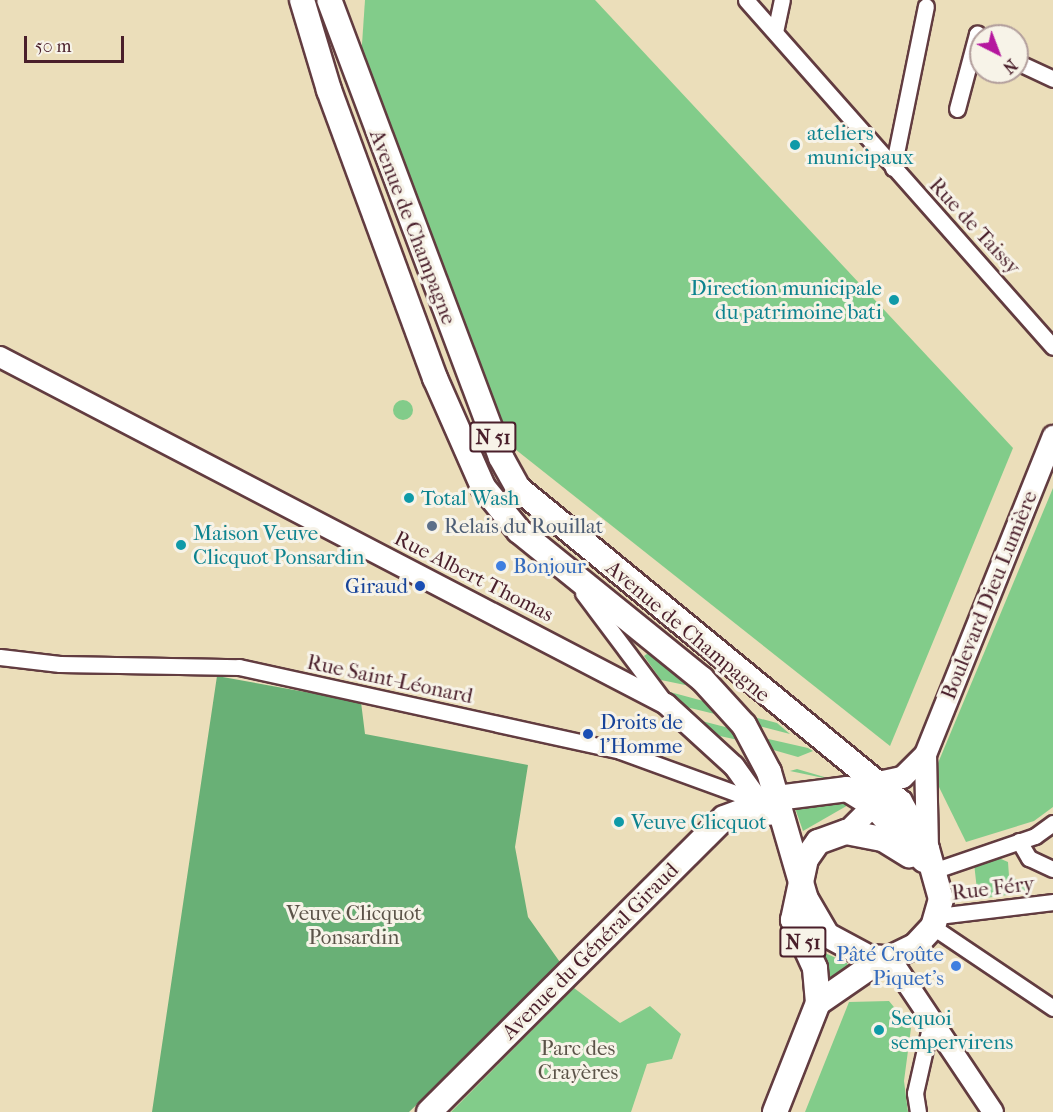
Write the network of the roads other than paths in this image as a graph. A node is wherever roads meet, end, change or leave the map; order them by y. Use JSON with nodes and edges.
{"nodes":[{"id":1,"x":302,"y":0,"type":"edge"},
{"id":2,"x":328,"y":0,"type":"edge"},
{"id":3,"x":746,"y":0,"type":"edge"},
{"id":4,"x":782,"y":0,"type":"edge"},
{"id":5,"x":926,"y":6,"type":"dead end"},
{"id":6,"x":775,"y":32,"type":"junction"},
{"id":7,"x":969,"y":64,"type":"edge"},
{"id":8,"x":1029,"y":68,"type":"edge"},
{"id":9,"x":1053,"y":79,"type":"edge"},
{"id":10,"x":957,"y":109,"type":"dead end"},
{"id":11,"x":893,"y":168,"type":"junction"},
{"id":12,"x":1053,"y":347,"type":"edge"},
{"id":13,"x":0,"y":357,"type":"edge"},
{"id":14,"x":1053,"y":436,"type":"edge"},
{"id":15,"x":564,"y":570,"type":"junction"},
{"id":16,"x":0,"y":657,"type":"edge"},
{"id":17,"x":666,"y":704,"type":"junction"},
{"id":18,"x":925,"y":754,"type":"junction"},
{"id":19,"x":885,"y":789,"type":"junction"},
{"id":20,"x":768,"y":800,"type":"junction"},
{"id":21,"x":1053,"y":823,"type":"edge"},
{"id":22,"x":846,"y":832,"type":"junction"},
{"id":23,"x":1019,"y":841,"type":"junction"},
{"id":24,"x":930,"y":860,"type":"junction"},
{"id":25,"x":1053,"y":869,"type":"edge"},
{"id":26,"x":799,"y":880,"type":"junction"},
{"id":27,"x":1053,"y":902,"type":"edge"},
{"id":28,"x":936,"y":922,"type":"junction"},
{"id":29,"x":886,"y":958,"type":"junction"},
{"id":30,"x":818,"y":1003,"type":"junction"},
{"id":31,"x":1053,"y":1008,"type":"edge"},
{"id":32,"x":932,"y":1018,"type":"junction"},
{"id":33,"x":429,"y":1112,"type":"edge"},
{"id":34,"x":775,"y":1112,"type":"edge"},
{"id":35,"x":918,"y":1112,"type":"edge"},
{"id":36,"x":993,"y":1112,"type":"edge"}],
"edges":[{"from":1,"to":15,"type":"main road","name":"Avenue de Champagne","number":"N 51"},
{"from":2,"to":19,"type":"main road","name":"Avenue de Champagne","number":"N 51"},
{"from":3,"to":6,"type":"street","name":"Rue de Taissy"},
{"from":4,"to":6,"type":"street"},
{"from":5,"to":11,"type":"street"},
{"from":6,"to":11,"type":"street","name":"Rue de Taissy"},
{"from":7,"to":10,"type":"street"},
{"from":8,"to":9,"type":"street"},
{"from":11,"to":12,"type":"street","name":"Rue de Taissy"},
{"from":13,"to":17,"type":"street","name":"Rue Albert Thomas"},
{"from":14,"to":18,"type":"main road","name":"Boulevard Dieu Lumière"},
{"from":15,"to":17,"type":"street"},
{"from":15,"to":20,"type":"main road","name":"Avenue de Champagne","number":"N 51"},
{"from":16,"to":20,"type":"street","name":"Rue Saint-Léonard"},
{"from":17,"to":20,"type":"street","name":"Rue Albert Thomas"},
{"from":18,"to":19,"type":"main road"},
{"from":18,"to":24,"type":"main road"},
{"from":19,"to":20,"type":"main road","name":"Avenue du Général Giraud"},
{"from":19,"to":22,"type":"main road"},
{"from":19,"to":24,"type":"main road"},
{"from":20,"to":26,"type":"main road","name":"Avenue de Champagne","number":"N 51"},
{"from":20,"to":33,"type":"main road","name":"Avenue du Général Giraud"},
{"from":21,"to":23,"type":"street"},
{"from":22,"to":24,"type":"main road"},
{"from":22,"to":26,"type":"main road"},
{"from":23,"to":24,"type":"street"},
{"from":23,"to":25,"type":"street"},
{"from":24,"to":28,"type":"main road"},
{"from":26,"to":29,"type":"main road"},
{"from":26,"to":30,"type":"main road","number":"N 51"},
{"from":27,"to":28,"type":"street","name":"Rue Féry"},
{"from":28,"to":29,"type":"main road"},
{"from":28,"to":31,"type":"street"},
{"from":29,"to":30,"type":"main road","number":"N 51"},
{"from":29,"to":32,"type":"street"},
{"from":30,"to":34,"type":"main road","number":"N 51"},
{"from":32,"to":35,"type":"street"},
{"from":32,"to":36,"type":"street"}]}
